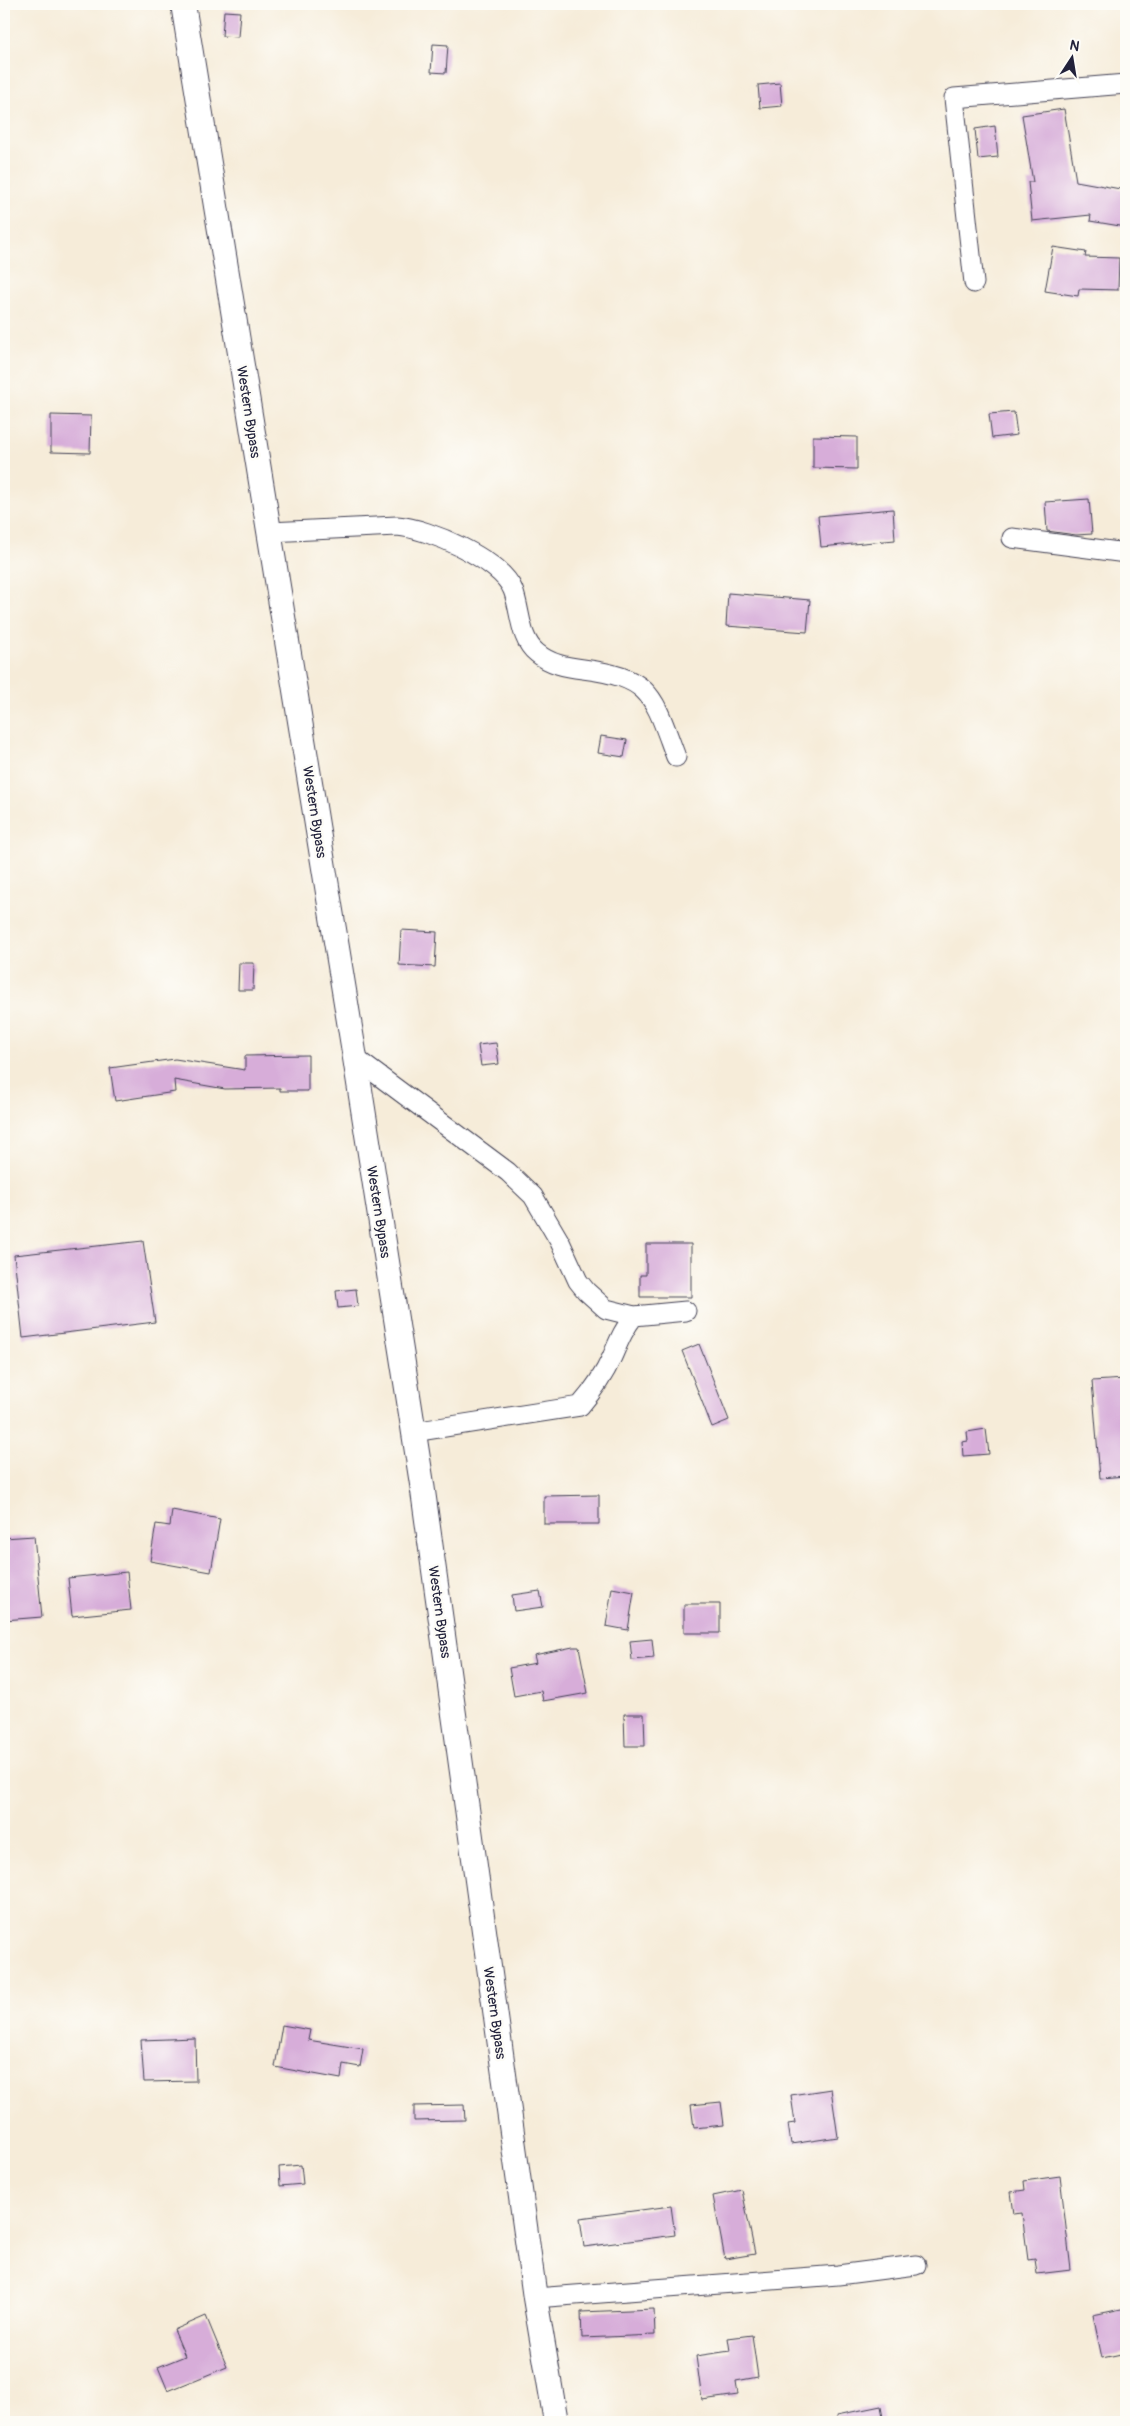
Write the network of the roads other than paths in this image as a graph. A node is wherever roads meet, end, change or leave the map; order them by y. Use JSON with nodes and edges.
{"nodes":[{"id":1,"x":183,"y":4,"type":"edge"},
{"id":2,"x":1126,"y":84,"type":"edge"},
{"id":3,"x":974,"y":283,"type":"dead end"},
{"id":4,"x":269,"y":532,"type":"junction"},
{"id":5,"x":1012,"y":538,"type":"dead end"},
{"id":6,"x":1126,"y":553,"type":"edge"},
{"id":7,"x":676,"y":757,"type":"dead end"},
{"id":8,"x":355,"y":1058,"type":"junction"},
{"id":9,"x":686,"y":1311,"type":"dead end"},
{"id":10,"x":634,"y":1316,"type":"junction"},
{"id":11,"x":413,"y":1432,"type":"junction"},
{"id":12,"x":916,"y":2265,"type":"dead end"},
{"id":13,"x":535,"y":2298,"type":"junction"},
{"id":14,"x":556,"y":2422,"type":"edge"}],
"edges":[{"from":1,"to":4,"type":"main road","name":"Western Bypass"},
{"from":2,"to":3,"type":"lane"},
{"from":4,"to":7,"type":"lane"},
{"from":4,"to":8,"type":"main road","name":"Western Bypass"},
{"from":5,"to":6,"type":"lane"},
{"from":8,"to":10,"type":"lane"},
{"from":8,"to":11,"type":"main road","name":"Western Bypass"},
{"from":9,"to":10,"type":"lane"},
{"from":10,"to":11,"type":"lane"},
{"from":11,"to":13,"type":"main road","name":"Western Bypass"},
{"from":12,"to":13,"type":"lane"},
{"from":13,"to":14,"type":"main road","name":"Western Bypass"}]}
